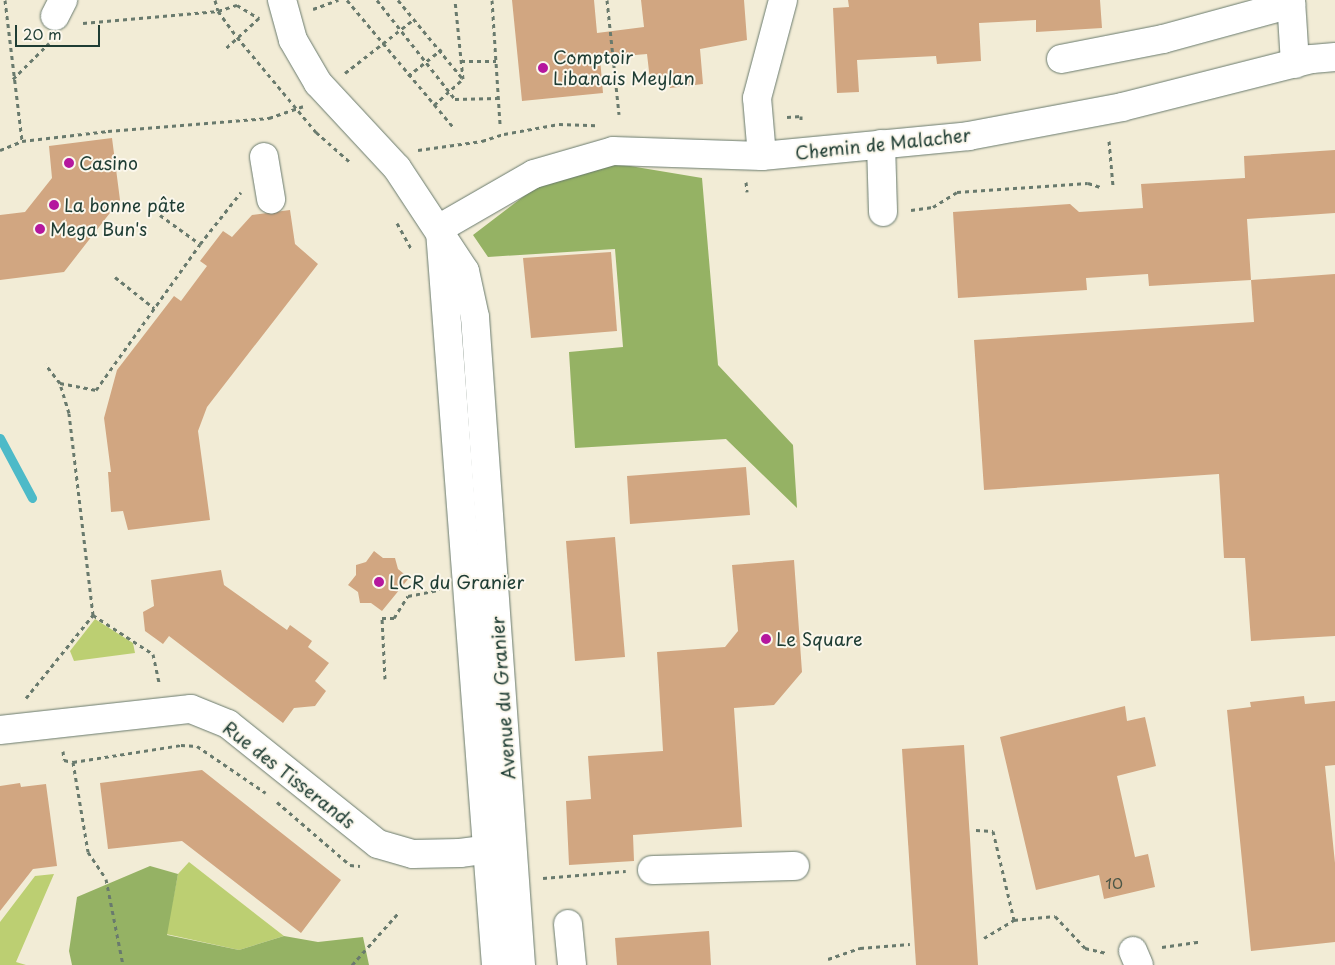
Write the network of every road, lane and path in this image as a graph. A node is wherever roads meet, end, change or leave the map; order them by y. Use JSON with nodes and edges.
{"nodes":[{"id":1,"x":5,"y":0,"type":"edge"},
{"id":2,"x":215,"y":0,"type":"edge"},
{"id":3,"x":282,"y":0,"type":"edge"},
{"id":4,"x":338,"y":0,"type":"edge"},
{"id":5,"x":347,"y":0,"type":"edge"},
{"id":6,"x":377,"y":0,"type":"edge"},
{"id":7,"x":398,"y":0,"type":"edge"},
{"id":8,"x":455,"y":0,"type":"edge"},
{"id":9,"x":492,"y":0,"type":"edge"},
{"id":10,"x":607,"y":0,"type":"edge"},
{"id":11,"x":783,"y":0,"type":"edge"},
{"id":12,"x":1291,"y":2,"type":"edge"},
{"id":13,"x":218,"y":11,"type":"junction"},
{"id":14,"x":307,"y":11,"type":"dead end"},
{"id":15,"x":62,"y":19,"type":"edge"},
{"id":16,"x":414,"y":19,"type":"junction"},
{"id":17,"x":400,"y":31,"type":"junction"},
{"id":18,"x":382,"y":45,"type":"junction"},
{"id":19,"x":226,"y":48,"type":"dead end"},
{"id":20,"x":442,"y":49,"type":"junction"},
{"id":21,"x":1335,"y":56,"type":"edge"},
{"id":22,"x":1062,"y":59,"type":"dead end"},
{"id":23,"x":461,"y":61,"type":"junction"},
{"id":24,"x":496,"y":61,"type":"junction"},
{"id":25,"x":426,"y":62,"type":"junction"},
{"id":26,"x":1294,"y":64,"type":"junction"},
{"id":27,"x":343,"y":75,"type":"dead end"},
{"id":28,"x":408,"y":76,"type":"junction"},
{"id":29,"x":13,"y":78,"type":"junction"},
{"id":30,"x":463,"y":79,"type":"junction"},
{"id":31,"x":448,"y":92,"type":"junction"},
{"id":32,"x":498,"y":98,"type":"junction"},
{"id":33,"x":308,"y":104,"type":"dead end"},
{"id":34,"x":434,"y":105,"type":"junction"},
{"id":35,"x":619,"y":114,"type":"dead end"},
{"id":36,"x":576,"y":122,"type":"dead end"},
{"id":37,"x":500,"y":124,"type":"dead end"},
{"id":38,"x":454,"y":128,"type":"dead end"},
{"id":39,"x":1108,"y":140,"type":"dead end"},
{"id":40,"x":22,"y":141,"type":"junction"},
{"id":41,"x":881,"y":144,"type":"junction"},
{"id":42,"x":0,"y":150,"type":"edge"},
{"id":43,"x":418,"y":150,"type":"dead end"},
{"id":44,"x":762,"y":156,"type":"junction"},
{"id":45,"x":264,"y":157,"type":"dead end"},
{"id":46,"x":746,"y":181,"type":"dead end"},
{"id":47,"x":1113,"y":186,"type":"dead end"},
{"id":48,"x":1100,"y":188,"type":"dead end"},
{"id":49,"x":243,"y":190,"type":"dead end"},
{"id":50,"x":747,"y":192,"type":"dead end"},
{"id":51,"x":271,"y":199,"type":"dead end"},
{"id":52,"x":884,"y":212,"type":"joint"},
{"id":53,"x":160,"y":215,"type":"dead end"},
{"id":54,"x":440,"y":228,"type":"junction"},
{"id":55,"x":200,"y":244,"type":"junction"},
{"id":56,"x":115,"y":277,"type":"dead end"},
{"id":57,"x":154,"y":308,"type":"junction"},
{"id":58,"x":45,"y":364,"type":"dead end"},
{"id":59,"x":60,"y":383,"type":"junction"},
{"id":60,"x":444,"y":588,"type":"dead end"},
{"id":61,"x":93,"y":615,"type":"junction"},
{"id":62,"x":385,"y":678,"type":"dead end"},
{"id":63,"x":159,"y":682,"type":"dead end"},
{"id":64,"x":60,"y":723,"type":"junction"},
{"id":65,"x":10,"y":728,"type":"edge"},
{"id":66,"x":125,"y":747,"type":"dead end"},
{"id":67,"x":126,"y":754,"type":"junction"},
{"id":68,"x":74,"y":762,"type":"junction"},
{"id":69,"x":976,"y":830,"type":"dead end"},
{"id":70,"x":501,"y":847,"type":"junction"},
{"id":71,"x":350,"y":865,"type":"dead end"},
{"id":72,"x":794,"y":866,"type":"dead end"},
{"id":73,"x":652,"y":870,"type":"dead end"},
{"id":74,"x":612,"y":871,"type":"dead end"},
{"id":75,"x":539,"y":878,"type":"dead end"},
{"id":76,"x":400,"y":911,"type":"dead end"},
{"id":77,"x":1014,"y":920,"type":"junction"},
{"id":78,"x":568,"y":924,"type":"dead end"},
{"id":79,"x":984,"y":938,"type":"dead end"},
{"id":80,"x":910,"y":944,"type":"dead end"},
{"id":81,"x":1085,"y":948,"type":"dead end"},
{"id":82,"x":828,"y":959,"type":"dead end"},
{"id":83,"x":123,"y":965,"type":"edge"},
{"id":84,"x":352,"y":965,"type":"edge"},
{"id":85,"x":496,"y":965,"type":"edge"},
{"id":86,"x":521,"y":965,"type":"edge"},
{"id":87,"x":572,"y":965,"type":"edge"}],
"edges":[{"from":1,"to":29,"type":"path"},
{"from":2,"to":13,"type":"path"},
{"from":3,"to":54,"type":"street"},
{"from":4,"to":14,"type":"path"},
{"from":5,"to":18,"type":"path"},
{"from":6,"to":17,"type":"path"},
{"from":7,"to":16,"type":"path"},
{"from":8,"to":23,"type":"path"},
{"from":9,"to":24,"type":"path"},
{"from":10,"to":35,"type":"path"},
{"from":11,"to":44,"type":"street"},
{"from":12,"to":22,"type":"street"},
{"from":12,"to":26,"type":"street"},
{"from":13,"to":15,"type":"path"},
{"from":13,"to":19,"type":"path"},
{"from":15,"to":29,"type":"path"},
{"from":16,"to":17,"type":"path"},
{"from":16,"to":20,"type":"path"},
{"from":17,"to":18,"type":"path"},
{"from":17,"to":25,"type":"path"},
{"from":18,"to":27,"type":"path"},
{"from":18,"to":28,"type":"path"},
{"from":20,"to":25,"type":"path"},
{"from":20,"to":30,"type":"path"},
{"from":21,"to":26,"type":"street","name":"Chemin de Malacher"},
{"from":23,"to":24,"type":"path"},
{"from":23,"to":30,"type":"path"},
{"from":24,"to":32,"type":"path"},
{"from":25,"to":28,"type":"path"},
{"from":25,"to":31,"type":"path"},
{"from":26,"to":41,"type":"street","name":"Chemin de Malacher"},
{"from":28,"to":34,"type":"path"},
{"from":29,"to":40,"type":"path"},
{"from":30,"to":31,"type":"path"},
{"from":31,"to":32,"type":"path"},
{"from":31,"to":34,"type":"path"},
{"from":32,"to":37,"type":"path"},
{"from":33,"to":40,"type":"path"},
{"from":34,"to":38,"type":"path"},
{"from":36,"to":43,"type":"path"},
{"from":39,"to":47,"type":"path"},
{"from":40,"to":42,"type":"path"},
{"from":41,"to":44,"type":"street","name":"Chemin de Malacher"},
{"from":41,"to":52,"type":"street"},
{"from":44,"to":54,"type":"street","name":"Chemin de Malacher"},
{"from":45,"to":51,"type":"street"},
{"from":46,"to":50,"type":"path"},
{"from":48,"to":52,"type":"path"},
{"from":49,"to":55,"type":"path"},
{"from":53,"to":55,"type":"path"},
{"from":54,"to":70,"type":"street","name":"Avenue du Granier"},
{"from":55,"to":57,"type":"path"},
{"from":56,"to":57,"type":"path"},
{"from":57,"to":59,"type":"path"},
{"from":58,"to":59,"type":"path"},
{"from":59,"to":61,"type":"path"},
{"from":60,"to":62,"type":"path"},
{"from":61,"to":63,"type":"path"},
{"from":61,"to":65,"type":"path"},
{"from":64,"to":65,"type":"street","name":"Rue des Tisserands"},
{"from":64,"to":68,"type":"path"},
{"from":64,"to":70,"type":"street","name":"Rue des Tisserands"},
{"from":66,"to":67,"type":"path"},
{"from":67,"to":68,"type":"path"},
{"from":67,"to":71,"type":"path"},
{"from":68,"to":83,"type":"path"},
{"from":69,"to":77,"type":"path"},
{"from":70,"to":85,"type":"street","name":"Avenue du Granier"},
{"from":70,"to":86,"type":"street","name":"Avenue du Granier"},
{"from":72,"to":73,"type":"street"},
{"from":74,"to":75,"type":"path"},
{"from":76,"to":84,"type":"path"},
{"from":77,"to":79,"type":"path"},
{"from":77,"to":81,"type":"path"},
{"from":78,"to":87,"type":"street"},
{"from":80,"to":82,"type":"path"}]}
